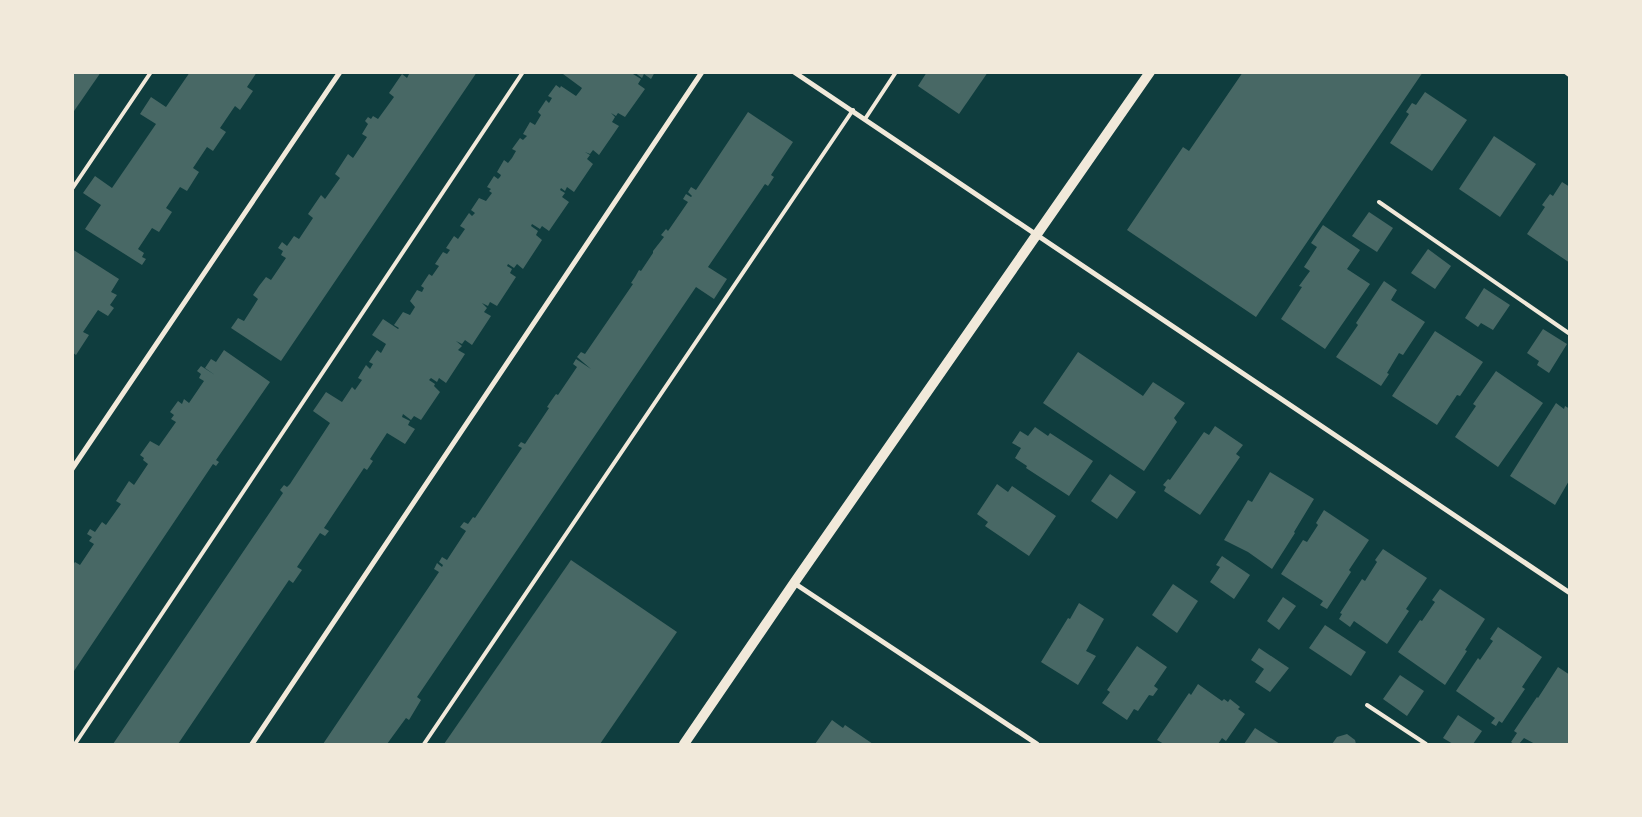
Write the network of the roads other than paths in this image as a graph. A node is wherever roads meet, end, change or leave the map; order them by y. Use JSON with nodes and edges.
{"nodes":[{"id":1,"x":151,"y":72,"type":"edge"},
{"id":2,"x":340,"y":72,"type":"edge"},
{"id":3,"x":522,"y":72,"type":"edge"},
{"id":4,"x":702,"y":72,"type":"edge"},
{"id":5,"x":794,"y":72,"type":"edge"},
{"id":6,"x":896,"y":72,"type":"edge"},
{"id":7,"x":1150,"y":72,"type":"edge"},
{"id":8,"x":1566,"y":72,"type":"edge"},
{"id":9,"x":1570,"y":75,"type":"edge"},
{"id":10,"x":853,"y":110,"type":"junction"},
{"id":11,"x":866,"y":119,"type":"junction"},
{"id":12,"x":72,"y":189,"type":"edge"},
{"id":13,"x":1379,"y":202,"type":"dead end"},
{"id":14,"x":1038,"y":235,"type":"junction"},
{"id":15,"x":1570,"y":334,"type":"edge"},
{"id":16,"x":72,"y":469,"type":"edge"},
{"id":17,"x":794,"y":583,"type":"junction"},
{"id":18,"x":1570,"y":593,"type":"edge"},
{"id":19,"x":1367,"y":705,"type":"dead end"},
{"id":20,"x":75,"y":744,"type":"edge"},
{"id":21,"x":252,"y":744,"type":"edge"},
{"id":22,"x":424,"y":744,"type":"edge"},
{"id":23,"x":684,"y":744,"type":"edge"},
{"id":24,"x":1037,"y":744,"type":"edge"},
{"id":25,"x":1426,"y":744,"type":"edge"}],
"edges":[{"from":1,"to":12,"type":"lane"},
{"from":2,"to":16,"type":"street"},
{"from":3,"to":20,"type":"lane"},
{"from":4,"to":21,"type":"street"},
{"from":5,"to":10,"type":"street"},
{"from":6,"to":11,"type":"lane"},
{"from":7,"to":14,"type":"main road"},
{"from":8,"to":9,"type":"street"},
{"from":10,"to":11,"type":"street"},
{"from":10,"to":22,"type":"lane"},
{"from":11,"to":14,"type":"street"},
{"from":13,"to":15,"type":"lane"},
{"from":14,"to":17,"type":"main road"},
{"from":14,"to":18,"type":"street"},
{"from":17,"to":23,"type":"main road"},
{"from":17,"to":24,"type":"street"},
{"from":19,"to":25,"type":"lane"}]}
